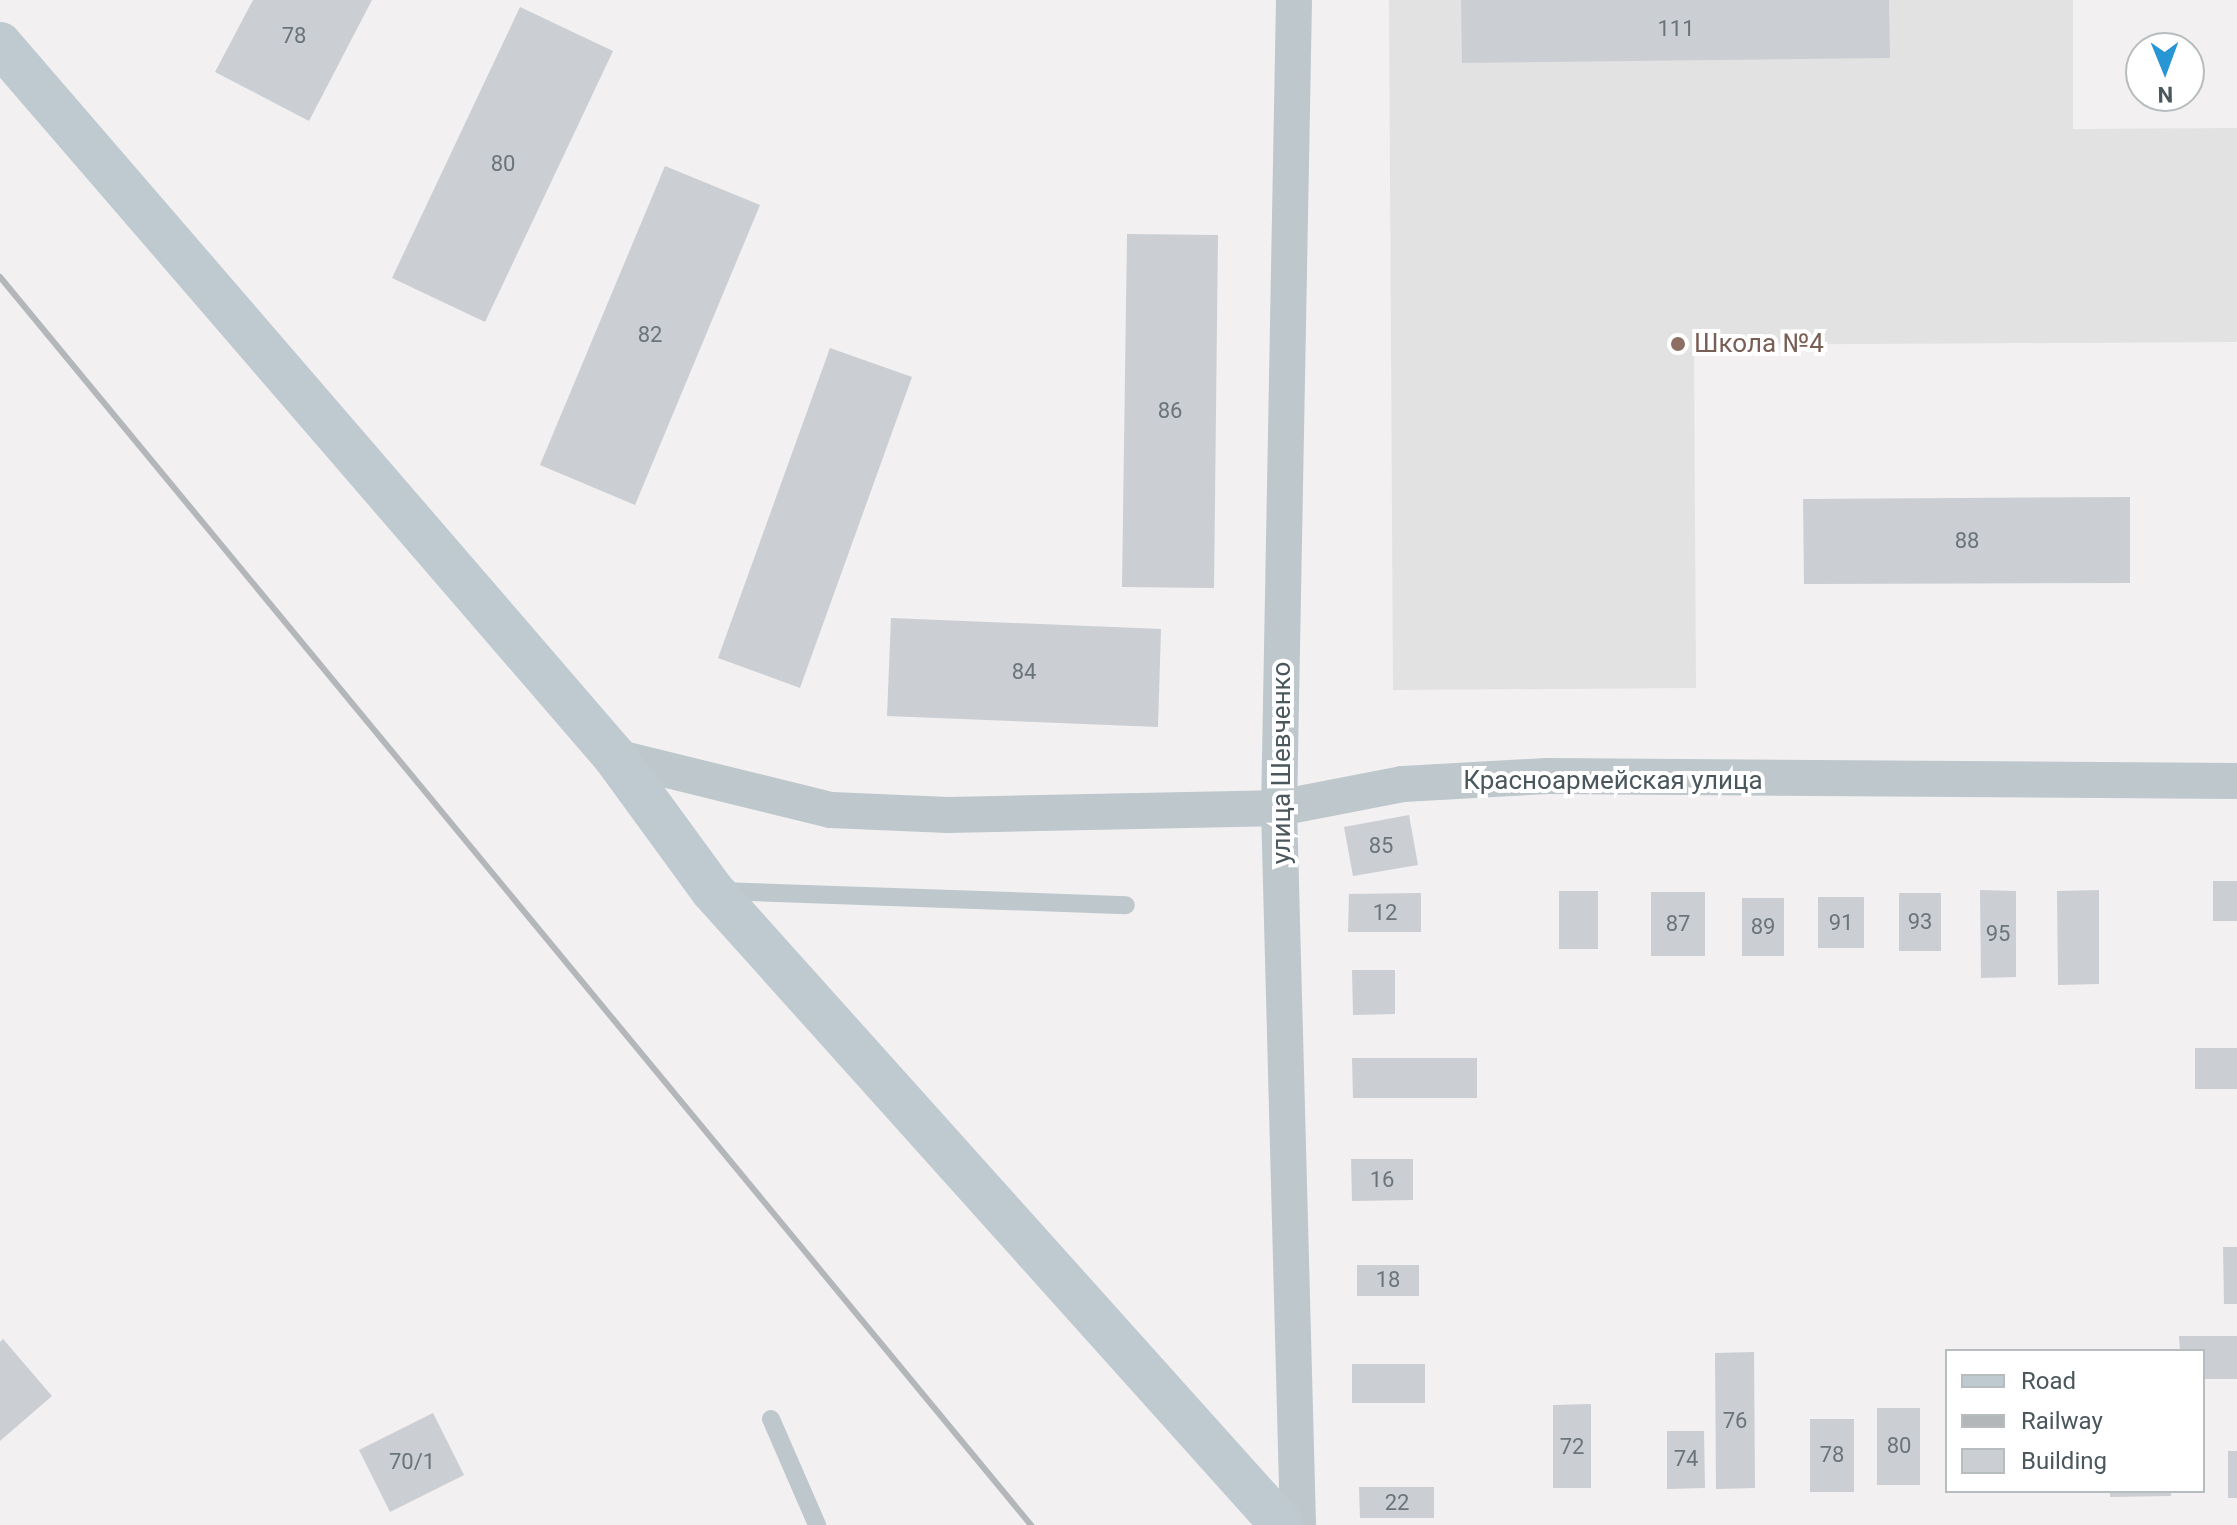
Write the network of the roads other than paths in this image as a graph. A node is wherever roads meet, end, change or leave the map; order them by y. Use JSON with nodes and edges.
{"nodes":[{"id":1,"x":1294,"y":0,"type":"edge"},
{"id":2,"x":0,"y":44,"type":"edge"},
{"id":3,"x":615,"y":757,"type":"junction"},
{"id":4,"x":2237,"y":781,"type":"edge"},
{"id":5,"x":1279,"y":808,"type":"junction"},
{"id":6,"x":712,"y":890,"type":"junction"},
{"id":7,"x":1126,"y":905,"type":"dead end"},
{"id":8,"x":771,"y":1419,"type":"dead end"},
{"id":9,"x":817,"y":1525,"type":"edge"},
{"id":10,"x":1282,"y":1525,"type":"edge"},
{"id":11,"x":1298,"y":1525,"type":"edge"}],
"edges":[{"from":1,"to":5,"type":"street","name":"улица Шевченко"},
{"from":2,"to":3,"type":"street"},
{"from":3,"to":5,"type":"street","name":"Красноармейская улица"},
{"from":3,"to":6,"type":"street"},
{"from":4,"to":5,"type":"street","name":"Красноармейская улица"},
{"from":5,"to":11,"type":"street","name":"улица Шевченко"},
{"from":6,"to":7,"type":"lane"},
{"from":6,"to":10,"type":"street"},
{"from":8,"to":9,"type":"lane"}]}
